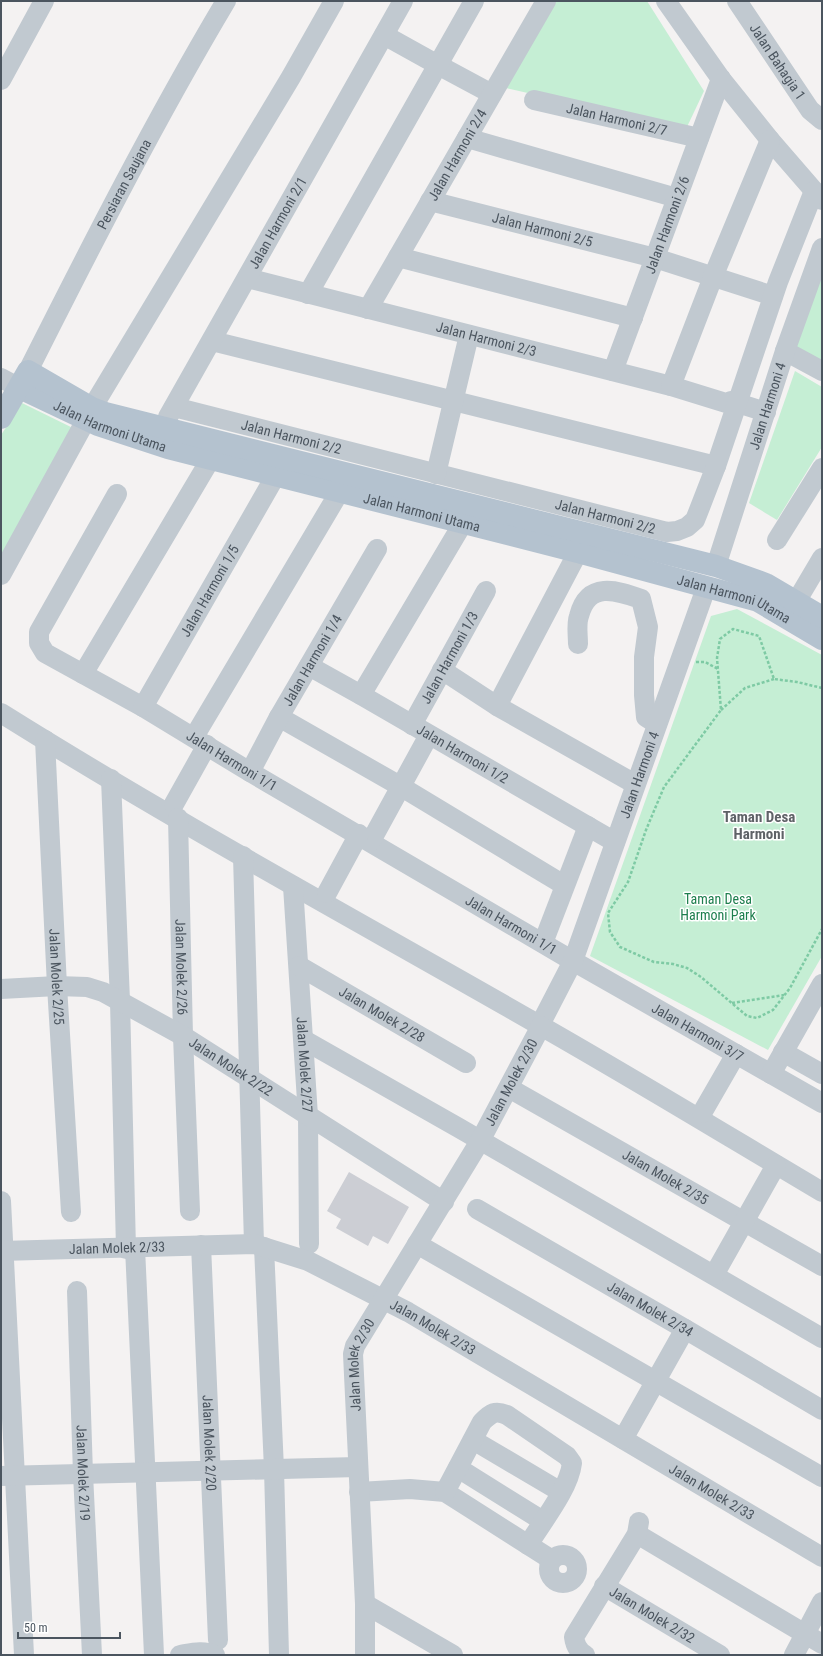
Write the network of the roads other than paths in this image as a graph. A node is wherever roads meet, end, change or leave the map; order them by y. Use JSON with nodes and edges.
{"nodes":[{"id":1,"x":44,"y":1,"type":"edge"},
{"id":2,"x":226,"y":1,"type":"edge"},
{"id":3,"x":334,"y":1,"type":"edge"},
{"id":4,"x":403,"y":1,"type":"edge"},
{"id":5,"x":474,"y":1,"type":"edge"},
{"id":6,"x":546,"y":1,"type":"edge"},
{"id":7,"x":666,"y":1,"type":"edge"},
{"id":8,"x":737,"y":1,"type":"edge"},
{"id":9,"x":384,"y":35,"type":"junction"},
{"id":10,"x":438,"y":66,"type":"junction"},
{"id":11,"x":721,"y":79,"type":"junction"},
{"id":12,"x":1,"y":80,"type":"edge"},
{"id":13,"x":492,"y":94,"type":"junction"},
{"id":14,"x":534,"y":100,"type":"dead end"},
{"id":15,"x":822,"y":120,"type":"edge"},
{"id":16,"x":467,"y":138,"type":"junction"},
{"id":17,"x":699,"y":138,"type":"junction"},
{"id":18,"x":770,"y":140,"type":"junction"},
{"id":19,"x":818,"y":195,"type":"edge"},
{"id":20,"x":677,"y":198,"type":"junction"},
{"id":21,"x":430,"y":201,"type":"junction"},
{"id":22,"x":822,"y":248,"type":"edge"},
{"id":23,"x":398,"y":256,"type":"junction"},
{"id":24,"x":655,"y":258,"type":"junction"},
{"id":25,"x":713,"y":277,"type":"junction"},
{"id":26,"x":246,"y":278,"type":"junction"},
{"id":27,"x":308,"y":294,"type":"junction"},
{"id":28,"x":773,"y":296,"type":"junction"},
{"id":29,"x":368,"y":309,"type":"junction"},
{"id":30,"x":633,"y":318,"type":"junction"},
{"id":31,"x":469,"y":334,"type":"junction"},
{"id":32,"x":212,"y":341,"type":"junction"},
{"id":33,"x":786,"y":351,"type":"junction"},
{"id":34,"x":613,"y":371,"type":"junction"},
{"id":35,"x":822,"y":371,"type":"edge"},
{"id":36,"x":16,"y":379,"type":"edge"},
{"id":37,"x":672,"y":386,"type":"junction"},
{"id":38,"x":453,"y":401,"type":"junction"},
{"id":39,"x":732,"y":405,"type":"junction"},
{"id":40,"x":174,"y":407,"type":"junction"},
{"id":41,"x":89,"y":414,"type":"junction"},
{"id":42,"x":765,"y":416,"type":"junction"},
{"id":43,"x":1,"y":418,"type":"edge"},
{"id":44,"x":157,"y":436,"type":"junction"},
{"id":45,"x":210,"y":460,"type":"junction"},
{"id":46,"x":716,"y":466,"type":"junction"},
{"id":47,"x":822,"y":468,"type":"edge"},
{"id":48,"x":436,"y":474,"type":"junction"},
{"id":49,"x":276,"y":476,"type":"junction"},
{"id":50,"x":340,"y":491,"type":"junction"},
{"id":51,"x":117,"y":494,"type":"dead end"},
{"id":52,"x":463,"y":523,"type":"junction"},
{"id":53,"x":777,"y":540,"type":"dead end"},
{"id":54,"x":377,"y":549,"type":"dead end"},
{"id":55,"x":578,"y":552,"type":"junction"},
{"id":56,"x":822,"y":558,"type":"edge"},
{"id":57,"x":716,"y":566,"type":"junction"},
{"id":58,"x":1,"y":574,"type":"edge"},
{"id":59,"x":706,"y":588,"type":"junction"},
{"id":60,"x":486,"y":591,"type":"dead end"},
{"id":61,"x":796,"y":602,"type":"junction"},
{"id":62,"x":822,"y":617,"type":"edge"},
{"id":63,"x":822,"y":639,"type":"edge"},
{"id":64,"x":578,"y":644,"type":"dead end"},
{"id":65,"x":309,"y":666,"type":"junction"},
{"id":66,"x":442,"y":670,"type":"junction"},
{"id":67,"x":83,"y":674,"type":"junction"},
{"id":68,"x":361,"y":695,"type":"junction"},
{"id":69,"x":1,"y":703,"type":"edge"},
{"id":70,"x":497,"y":706,"type":"junction"},
{"id":71,"x":143,"y":707,"type":"junction"},
{"id":72,"x":1,"y":713,"type":"edge"},
{"id":73,"x":280,"y":717,"type":"junction"},
{"id":74,"x":657,"y":724,"type":"junction"},
{"id":75,"x":412,"y":725,"type":"junction"},
{"id":76,"x":429,"y":735,"type":"junction"},
{"id":77,"x":45,"y":740,"type":"junction"},
{"id":78,"x":200,"y":741,"type":"junction"},
{"id":79,"x":250,"y":772,"type":"junction"},
{"id":80,"x":111,"y":779,"type":"junction"},
{"id":81,"x":635,"y":784,"type":"junction"},
{"id":82,"x":400,"y":786,"type":"junction"},
{"id":83,"x":176,"y":811,"type":"junction"},
{"id":84,"x":588,"y":826,"type":"junction"},
{"id":85,"x":365,"y":838,"type":"junction"},
{"id":86,"x":615,"y":842,"type":"junction"},
{"id":87,"x":243,"y":856,"type":"junction"},
{"id":88,"x":293,"y":886,"type":"junction"},
{"id":89,"x":564,"y":886,"type":"junction"},
{"id":90,"x":327,"y":893,"type":"junction"},
{"id":91,"x":543,"y":943,"type":"junction"},
{"id":92,"x":573,"y":961,"type":"junction"},
{"id":93,"x":299,"y":966,"type":"junction"},
{"id":94,"x":57,"y":986,"type":"junction"},
{"id":95,"x":1,"y":989,"type":"edge"},
{"id":96,"x":820,"y":991,"type":"edge"},
{"id":97,"x":120,"y":1001,"type":"junction"},
{"id":98,"x":542,"y":1022,"type":"junction"},
{"id":99,"x":183,"y":1036,"type":"junction"},
{"id":100,"x":304,"y":1040,"type":"junction"},
{"id":101,"x":783,"y":1052,"type":"junction"},
{"id":102,"x":736,"y":1054,"type":"junction"},
{"id":103,"x":466,"y":1063,"type":"dead end"},
{"id":104,"x":771,"y":1074,"type":"junction"},
{"id":105,"x":822,"y":1074,"type":"edge"},
{"id":106,"x":249,"y":1079,"type":"junction"},
{"id":107,"x":509,"y":1088,"type":"junction"},
{"id":108,"x":822,"y":1103,"type":"edge"},
{"id":109,"x":702,"y":1112,"type":"junction"},
{"id":110,"x":308,"y":1116,"type":"junction"},
{"id":111,"x":480,"y":1141,"type":"junction"},
{"id":112,"x":776,"y":1165,"type":"junction"},
{"id":113,"x":822,"y":1182,"type":"edge"},
{"id":114,"x":822,"y":1192,"type":"edge"},
{"id":115,"x":1,"y":1201,"type":"edge"},
{"id":116,"x":444,"y":1202,"type":"junction"},
{"id":117,"x":477,"y":1209,"type":"dead end"},
{"id":118,"x":190,"y":1211,"type":"dead end"},
{"id":119,"x":71,"y":1212,"type":"dead end"},
{"id":120,"x":744,"y":1221,"type":"junction"},
{"id":121,"x":309,"y":1244,"type":"dead end"},
{"id":122,"x":417,"y":1244,"type":"junction"},
{"id":123,"x":200,"y":1245,"type":"junction"},
{"id":124,"x":259,"y":1245,"type":"junction"},
{"id":125,"x":130,"y":1248,"type":"junction"},
{"id":126,"x":2,"y":1251,"type":"edge"},
{"id":127,"x":822,"y":1266,"type":"edge"},
{"id":128,"x":714,"y":1275,"type":"junction"},
{"id":129,"x":77,"y":1291,"type":"dead end"},
{"id":130,"x":384,"y":1298,"type":"junction"},
{"id":131,"x":685,"y":1329,"type":"junction"},
{"id":132,"x":822,"y":1338,"type":"edge"},
{"id":133,"x":656,"y":1380,"type":"junction"},
{"id":134,"x":822,"y":1410,"type":"edge"},
{"id":135,"x":623,"y":1439,"type":"junction"},
{"id":136,"x":473,"y":1440,"type":"junction"},
{"id":137,"x":358,"y":1467,"type":"junction"},
{"id":138,"x":458,"y":1468,"type":"junction"},
{"id":139,"x":274,"y":1469,"type":"junction"},
{"id":140,"x":211,"y":1471,"type":"junction"},
{"id":141,"x":145,"y":1472,"type":"junction"},
{"id":142,"x":82,"y":1474,"type":"junction"},
{"id":143,"x":8,"y":1476,"type":"edge"},
{"id":144,"x":822,"y":1477,"type":"edge"},
{"id":145,"x":359,"y":1492,"type":"junction"},
{"id":146,"x":445,"y":1492,"type":"junction"},
{"id":147,"x":561,"y":1492,"type":"junction"},
{"id":148,"x":543,"y":1521,"type":"junction"},
{"id":149,"x":528,"y":1545,"type":"junction"},
{"id":150,"x":822,"y":1557,"type":"edge"},
{"id":151,"x":552,"y":1560,"type":"dead end"},
{"id":152,"x":604,"y":1586,"type":"junction"},
{"id":153,"x":822,"y":1602,"type":"edge"},
{"id":154,"x":365,"y":1604,"type":"junction"},
{"id":155,"x":805,"y":1634,"type":"junction"},
{"id":156,"x":822,"y":1644,"type":"edge"},
{"id":157,"x":217,"y":1648,"type":"edge"},
{"id":158,"x":580,"y":1650,"type":"edge"},
{"id":159,"x":24,"y":1655,"type":"edge"},
{"id":160,"x":92,"y":1655,"type":"edge"},
{"id":161,"x":154,"y":1655,"type":"edge"},
{"id":162,"x":180,"y":1655,"type":"edge"},
{"id":163,"x":279,"y":1655,"type":"edge"},
{"id":164,"x":365,"y":1655,"type":"edge"},
{"id":165,"x":453,"y":1655,"type":"edge"},
{"id":166,"x":720,"y":1655,"type":"edge"},
{"id":167,"x":794,"y":1655,"type":"edge"}],
"edges":[{"from":1,"to":12,"type":"street"},
{"from":2,"to":36,"type":"street","name":"Persiaran Saujana"},
{"from":3,"to":41,"type":"street"},
{"from":4,"to":9,"type":"street","name":"Jalan Harmoni 2/1"},
{"from":5,"to":10,"type":"street"},
{"from":6,"to":13,"type":"street","name":"Jalan Harmoni 2/4"},
{"from":7,"to":11,"type":"street"},
{"from":8,"to":15,"type":"street","name":"Jalan Bahagia 1"},
{"from":9,"to":10,"type":"street"},
{"from":9,"to":26,"type":"street","name":"Jalan Harmoni 2/1"},
{"from":10,"to":13,"type":"street"},
{"from":10,"to":27,"type":"street"},
{"from":11,"to":17,"type":"street","name":"Jalan Harmoni 2/6"},
{"from":11,"to":18,"type":"street"},
{"from":13,"to":16,"type":"street","name":"Jalan Harmoni 2/4"},
{"from":14,"to":17,"type":"street","name":"Jalan Harmoni 2/7"},
{"from":16,"to":20,"type":"street"},
{"from":16,"to":21,"type":"street","name":"Jalan Harmoni 2/4"},
{"from":17,"to":20,"type":"street","name":"Jalan Harmoni 2/6"},
{"from":18,"to":19,"type":"street"},
{"from":18,"to":25,"type":"street"},
{"from":19,"to":28,"type":"street","name":"Jalan Harmoni 2/2"},
{"from":20,"to":24,"type":"street","name":"Jalan Harmoni 2/6"},
{"from":21,"to":23,"type":"street","name":"Jalan Harmoni 2/4"},
{"from":21,"to":24,"type":"street","name":"Jalan Harmoni 2/5"},
{"from":22,"to":33,"type":"street","name":"Jalan Harmoni 4"},
{"from":23,"to":29,"type":"street","name":"Jalan Harmoni 2/4"},
{"from":23,"to":30,"type":"street"},
{"from":24,"to":25,"type":"street","name":"Jalan Harmoni 2/5"},
{"from":24,"to":30,"type":"street","name":"Jalan Harmoni 2/6"},
{"from":25,"to":28,"type":"street","name":"Jalan Harmoni 2/5"},
{"from":25,"to":37,"type":"street"},
{"from":26,"to":27,"type":"street","name":"Jalan Harmoni 2/3"},
{"from":26,"to":32,"type":"street","name":"Jalan Harmoni 2/1"},
{"from":27,"to":29,"type":"street","name":"Jalan Harmoni 2/3"},
{"from":28,"to":39,"type":"street","name":"Jalan Harmoni 2/2"},
{"from":29,"to":31,"type":"street","name":"Jalan Harmoni 2/3"},
{"from":30,"to":34,"type":"street","name":"Jalan Harmoni 2/6"},
{"from":31,"to":34,"type":"street","name":"Jalan Harmoni 2/3"},
{"from":31,"to":38,"type":"street"},
{"from":32,"to":38,"type":"street"},
{"from":32,"to":40,"type":"street","name":"Jalan Harmoni 2/1"},
{"from":33,"to":35,"type":"street"},
{"from":33,"to":42,"type":"street","name":"Jalan Harmoni 4"},
{"from":34,"to":37,"type":"street","name":"Jalan Harmoni 2/3"},
{"from":36,"to":41,"type":"main road","name":"Jalan Harmoni Utama"},
{"from":36,"to":43,"type":"main road"},
{"from":37,"to":39,"type":"street","name":"Jalan Harmoni 2/3"},
{"from":38,"to":46,"type":"street"},
{"from":38,"to":48,"type":"street"},
{"from":39,"to":42,"type":"street","name":"Jalan Harmoni 2/3"},
{"from":39,"to":46,"type":"street","name":"Jalan Harmoni 2/2"},
{"from":40,"to":44,"type":"street","name":"Jalan Harmoni 2/1"},
{"from":40,"to":48,"type":"street","name":"Jalan Harmoni 2/2"},
{"from":41,"to":44,"type":"main road","name":"Jalan Harmoni Utama"},
{"from":41,"to":58,"type":"street"},
{"from":42,"to":57,"type":"street","name":"Jalan Harmoni 4"},
{"from":44,"to":45,"type":"main road","name":"Jalan Harmoni Utama"},
{"from":44,"to":57,"type":"main road","name":"Jalan Harmoni Utama"},
{"from":45,"to":49,"type":"main road","name":"Jalan Harmoni Utama"},
{"from":45,"to":67,"type":"street"},
{"from":46,"to":48,"type":"street","name":"Jalan Harmoni 2/2"},
{"from":47,"to":53,"type":"street"},
{"from":49,"to":50,"type":"main road","name":"Jalan Harmoni Utama"},
{"from":49,"to":71,"type":"street","name":"Jalan Harmoni 1/5"},
{"from":50,"to":52,"type":"main road","name":"Jalan Harmoni Utama"},
{"from":50,"to":78,"type":"street"},
{"from":51,"to":67,"type":"street","name":"Jalan Harmoni 1/1"},
{"from":52,"to":55,"type":"main road","name":"Jalan Harmoni Utama"},
{"from":52,"to":68,"type":"street"},
{"from":54,"to":65,"type":"street","name":"Jalan Harmoni 1/4"},
{"from":55,"to":59,"type":"main road","name":"Jalan Harmoni Utama"},
{"from":55,"to":70,"type":"street"},
{"from":56,"to":61,"type":"street"},
{"from":57,"to":61,"type":"main road","name":"Jalan Harmoni Utama"},
{"from":59,"to":63,"type":"main road","name":"Jalan Harmoni Utama"},
{"from":59,"to":74,"type":"street","name":"Jalan Harmoni 4"},
{"from":60,"to":66,"type":"street","name":"Jalan Harmoni 1/3"},
{"from":61,"to":62,"type":"main road","name":"Jalan Harmoni Utama"},
{"from":64,"to":74,"type":"street"},
{"from":65,"to":68,"type":"street","name":"Jalan Harmoni 1/2"},
{"from":65,"to":73,"type":"street","name":"Jalan Harmoni 1/4"},
{"from":66,"to":70,"type":"street"},
{"from":66,"to":75,"type":"street","name":"Jalan Harmoni 1/3"},
{"from":67,"to":71,"type":"street","name":"Jalan Harmoni 1/1"},
{"from":68,"to":75,"type":"street","name":"Jalan Harmoni 1/2"},
{"from":69,"to":83,"type":"street"},
{"from":70,"to":81,"type":"street"},
{"from":71,"to":78,"type":"street","name":"Jalan Harmoni 1/1"},
{"from":72,"to":77,"type":"street"},
{"from":73,"to":79,"type":"street","name":"Jalan Harmoni 1/4"},
{"from":73,"to":82,"type":"street"},
{"from":74,"to":81,"type":"street","name":"Jalan Harmoni 4"},
{"from":75,"to":76,"type":"street","name":"Jalan Harmoni 1/2"},
{"from":76,"to":82,"type":"street"},
{"from":76,"to":84,"type":"street","name":"Jalan Harmoni 1/2"},
{"from":77,"to":80,"type":"street"},
{"from":77,"to":94,"type":"street","name":"Jalan Molek 2/25"},
{"from":78,"to":79,"type":"street","name":"Jalan Harmoni 1/1"},
{"from":78,"to":83,"type":"street"},
{"from":79,"to":85,"type":"street","name":"Jalan Harmoni 1/1"},
{"from":80,"to":83,"type":"street"},
{"from":80,"to":97,"type":"street"},
{"from":81,"to":86,"type":"street","name":"Jalan Harmoni 4"},
{"from":82,"to":85,"type":"street"},
{"from":82,"to":89,"type":"street"},
{"from":83,"to":87,"type":"street"},
{"from":83,"to":90,"type":"street"},
{"from":83,"to":99,"type":"street","name":"Jalan Molek 2/26"},
{"from":84,"to":86,"type":"street","name":"Jalan Harmoni 1/2"},
{"from":84,"to":89,"type":"street"},
{"from":85,"to":90,"type":"street"},
{"from":85,"to":91,"type":"street","name":"Jalan Harmoni 1/1"},
{"from":86,"to":92,"type":"street","name":"Jalan Harmoni 4"},
{"from":87,"to":88,"type":"street"},
{"from":87,"to":106,"type":"street"},
{"from":88,"to":93,"type":"street","name":"Jalan Molek 2/27"},
{"from":88,"to":98,"type":"street"},
{"from":89,"to":91,"type":"street"},
{"from":90,"to":98,"type":"street"},
{"from":91,"to":92,"type":"street","name":"Jalan Harmoni 1/1"},
{"from":92,"to":98,"type":"street","name":"Jalan Molek 2/30"},
{"from":92,"to":102,"type":"street","name":"Jalan Harmoni 3/7"},
{"from":93,"to":100,"type":"street","name":"Jalan Molek 2/27"},
{"from":93,"to":103,"type":"street","name":"Jalan Molek 2/28"},
{"from":94,"to":95,"type":"street","name":"Jalan Molek 2/22"},
{"from":94,"to":97,"type":"street","name":"Jalan Molek 2/22"},
{"from":94,"to":119,"type":"street","name":"Jalan Molek 2/25"},
{"from":96,"to":101,"type":"street"},
{"from":97,"to":99,"type":"street","name":"Jalan Molek 2/22"},
{"from":97,"to":125,"type":"street"},
{"from":98,"to":107,"type":"street","name":"Jalan Molek 2/30"},
{"from":98,"to":109,"type":"street"},
{"from":98,"to":112,"type":"street"},
{"from":99,"to":106,"type":"street","name":"Jalan Molek 2/22"},
{"from":99,"to":118,"type":"street","name":"Jalan Molek 2/26"},
{"from":100,"to":110,"type":"street","name":"Jalan Molek 2/27"},
{"from":100,"to":111,"type":"street"},
{"from":101,"to":104,"type":"street"},
{"from":101,"to":105,"type":"street"},
{"from":102,"to":104,"type":"street","name":"Jalan Harmoni 3/7"},
{"from":102,"to":109,"type":"street"},
{"from":104,"to":108,"type":"street","name":"Jalan Harmoni 3/7"},
{"from":106,"to":110,"type":"street","name":"Jalan Molek 2/22"},
{"from":106,"to":124,"type":"street"},
{"from":107,"to":111,"type":"street","name":"Jalan Molek 2/30"},
{"from":107,"to":120,"type":"street","name":"Jalan Molek 2/35"},
{"from":109,"to":113,"type":"street"},
{"from":110,"to":116,"type":"street","name":"Jalan Molek 2/22"},
{"from":110,"to":121,"type":"street","name":"Jalan Molek 2/27"},
{"from":111,"to":116,"type":"street","name":"Jalan Molek 2/30"},
{"from":111,"to":128,"type":"street"},
{"from":112,"to":114,"type":"street"},
{"from":112,"to":120,"type":"street"},
{"from":115,"to":126,"type":"street"},
{"from":116,"to":122,"type":"street","name":"Jalan Molek 2/30"},
{"from":117,"to":131,"type":"street","name":"Jalan Molek 2/34"},
{"from":120,"to":127,"type":"street","name":"Jalan Molek 2/35"},
{"from":120,"to":128,"type":"street"},
{"from":122,"to":130,"type":"street","name":"Jalan Molek 2/30"},
{"from":122,"to":133,"type":"street"},
{"from":123,"to":124,"type":"street","name":"Jalan Molek 2/33"},
{"from":123,"to":125,"type":"street","name":"Jalan Molek 2/33"},
{"from":123,"to":140,"type":"street","name":"Jalan Molek 2/20"},
{"from":124,"to":130,"type":"street","name":"Jalan Molek 2/33"},
{"from":124,"to":139,"type":"street"},
{"from":125,"to":126,"type":"street","name":"Jalan Molek 2/33"},
{"from":125,"to":141,"type":"street"},
{"from":126,"to":143,"type":"street"},
{"from":128,"to":132,"type":"street"},
{"from":129,"to":142,"type":"street","name":"Jalan Molek 2/19"},
{"from":130,"to":135,"type":"street","name":"Jalan Molek 2/33"},
{"from":130,"to":137,"type":"street","name":"Jalan Molek 2/30"},
{"from":131,"to":133,"type":"street"},
{"from":131,"to":134,"type":"street","name":"Jalan Molek 2/34"},
{"from":133,"to":135,"type":"street"},
{"from":133,"to":144,"type":"street"},
{"from":135,"to":150,"type":"street","name":"Jalan Molek 2/33"},
{"from":136,"to":138,"type":"street"},
{"from":136,"to":147,"type":"street"},
{"from":136,"to":147,"type":"street"},
{"from":137,"to":139,"type":"street"},
{"from":137,"to":145,"type":"street","name":"Jalan Molek 2/30"},
{"from":138,"to":146,"type":"street"},
{"from":138,"to":148,"type":"street"},
{"from":139,"to":140,"type":"street"},
{"from":139,"to":163,"type":"street"},
{"from":140,"to":141,"type":"street"},
{"from":140,"to":157,"type":"street","name":"Jalan Molek 2/20"},
{"from":141,"to":142,"type":"street"},
{"from":141,"to":161,"type":"street"},
{"from":142,"to":143,"type":"street"},
{"from":142,"to":160,"type":"street","name":"Jalan Molek 2/19"},
{"from":143,"to":159,"type":"street"},
{"from":145,"to":146,"type":"street"},
{"from":145,"to":154,"type":"street","name":"Jalan Molek 2/30"},
{"from":146,"to":149,"type":"street"},
{"from":147,"to":148,"type":"street"},
{"from":148,"to":149,"type":"street"},
{"from":149,"to":151,"type":"street"},
{"from":152,"to":155,"type":"street"},
{"from":152,"to":158,"type":"street"},
{"from":152,"to":166,"type":"street","name":"Jalan Molek 2/32"},
{"from":153,"to":155,"type":"street"},
{"from":154,"to":164,"type":"street","name":"Jalan Molek 2/30"},
{"from":154,"to":165,"type":"street"},
{"from":155,"to":156,"type":"street"},
{"from":155,"to":167,"type":"street"},
{"from":157,"to":162,"type":"street"}]}
